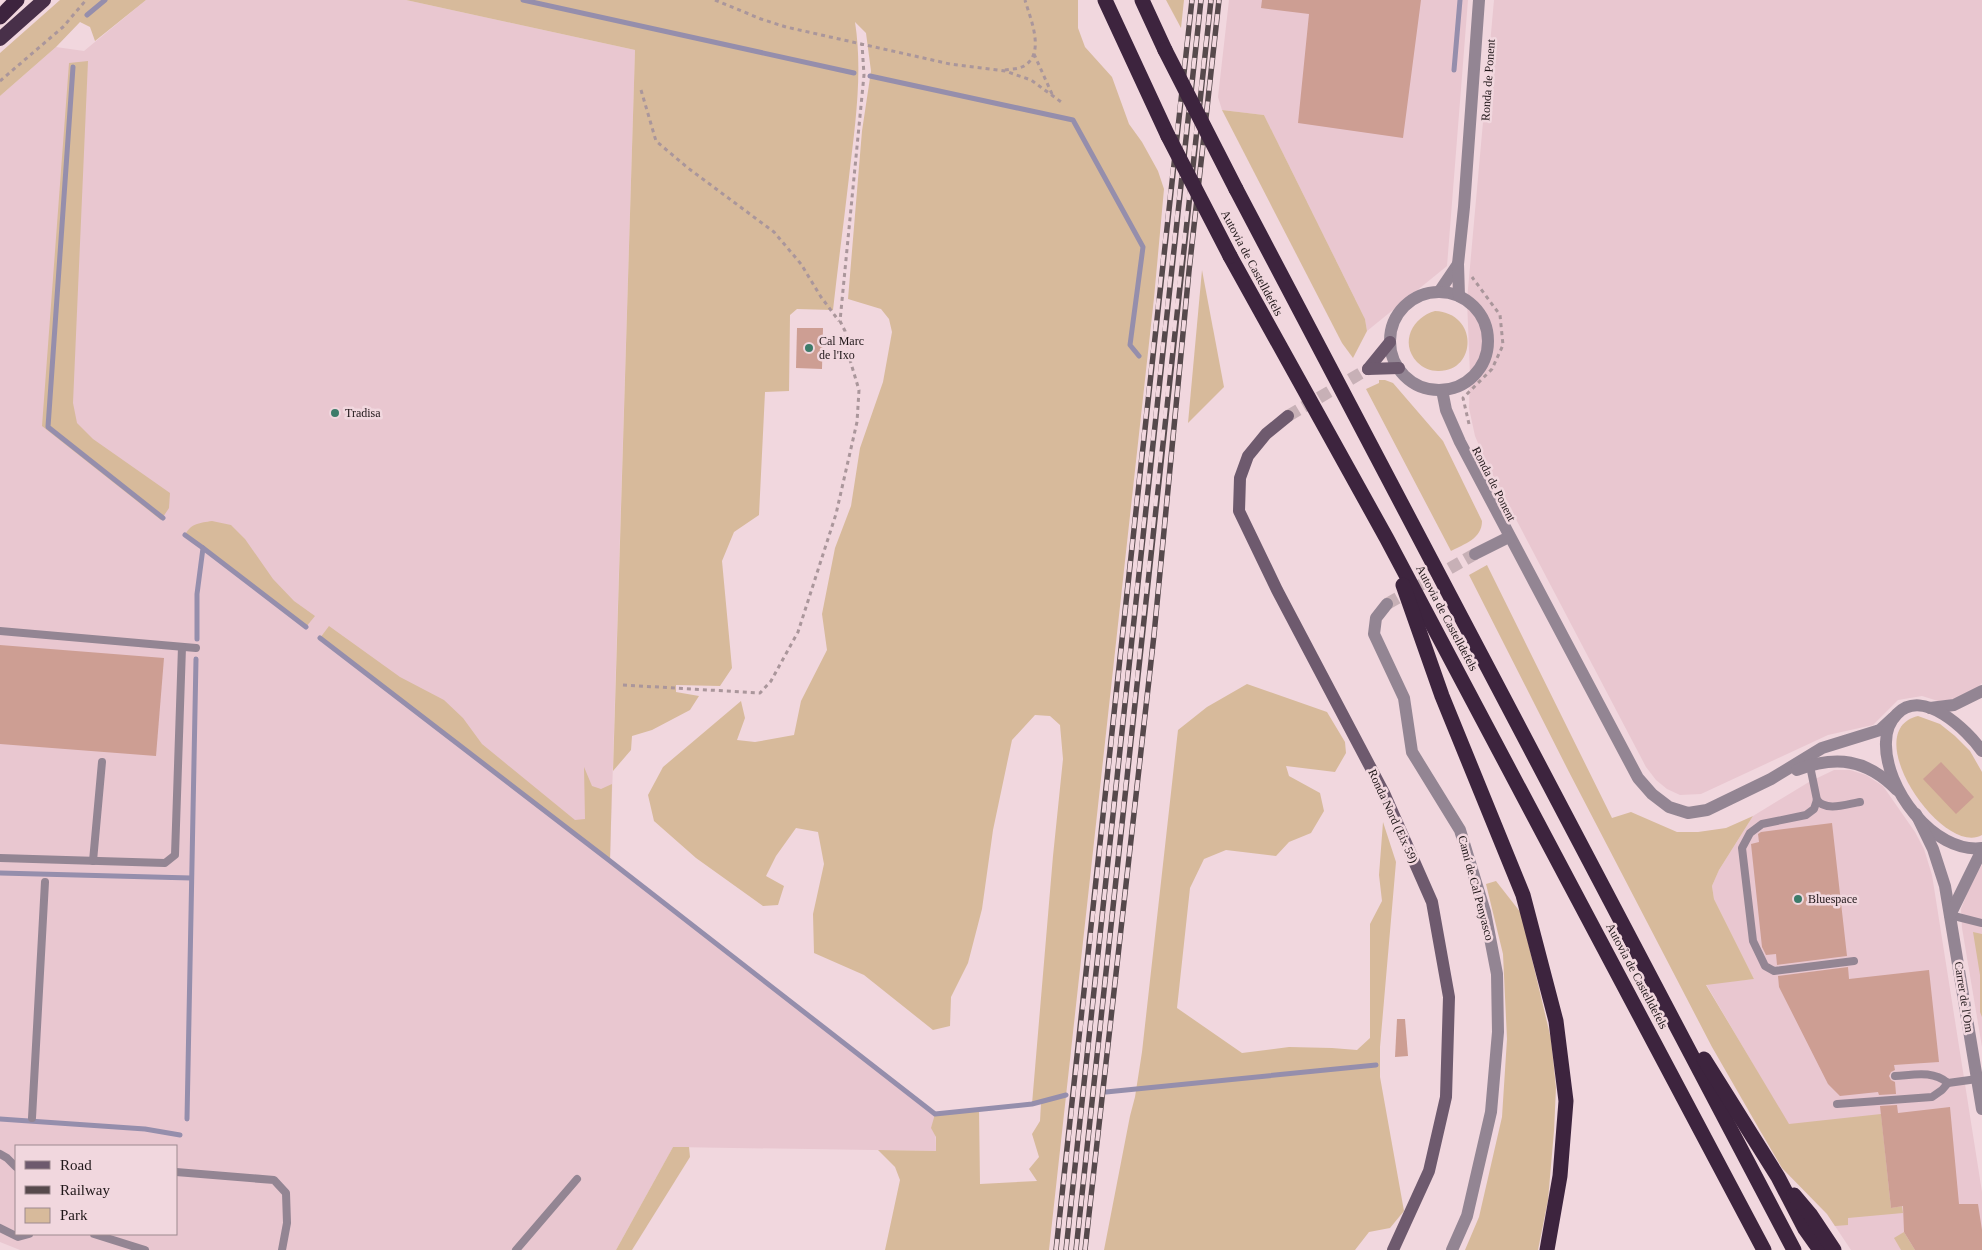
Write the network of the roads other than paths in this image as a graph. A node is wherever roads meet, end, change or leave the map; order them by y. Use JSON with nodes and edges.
{"nodes":[{"id":1,"x":17,"y":0,"type":"edge"},
{"id":2,"x":44,"y":0,"type":"edge"},
{"id":3,"x":1105,"y":0,"type":"edge"},
{"id":4,"x":1142,"y":0,"type":"edge"},
{"id":5,"x":1479,"y":0,"type":"edge"},
{"id":6,"x":0,"y":17,"type":"edge"},
{"id":7,"x":0,"y":39,"type":"edge"},
{"id":8,"x":1458,"y":264,"type":"junction"},
{"id":9,"x":1439,"y":292,"type":"junction"},
{"id":10,"x":1460,"y":296,"type":"junction"},
{"id":11,"x":1390,"y":342,"type":"junction"},
{"id":12,"x":1399,"y":368,"type":"junction"},
{"id":13,"x":1442,"y":390,"type":"junction"},
{"id":14,"x":1288,"y":416,"type":"tunnel mouth"},
{"id":15,"x":1509,"y":537,"type":"junction"},
{"id":16,"x":1387,"y":539,"type":"junction"},
{"id":17,"x":1475,"y":554,"type":"tunnel mouth"},
{"id":18,"x":1387,"y":604,"type":"tunnel mouth"},
{"id":19,"x":0,"y":631,"type":"edge"},
{"id":20,"x":182,"y":647,"type":"junction"},
{"id":21,"x":196,"y":648,"type":"dead end"},
{"id":22,"x":1982,"y":691,"type":"edge"},
{"id":23,"x":1930,"y":708,"type":"junction"},
{"id":24,"x":1893,"y":718,"type":"junction"},
{"id":25,"x":1982,"y":751,"type":"edge"},
{"id":26,"x":102,"y":762,"type":"dead end"},
{"id":27,"x":1810,"y":766,"type":"junction"},
{"id":28,"x":1771,"y":779,"type":"junction"},
{"id":29,"x":1904,"y":798,"type":"junction"},
{"id":30,"x":1817,"y":800,"type":"junction"},
{"id":31,"x":1860,"y":802,"type":"dead end"},
{"id":32,"x":1916,"y":814,"type":"junction"},
{"id":33,"x":1982,"y":849,"type":"edge"},
{"id":34,"x":0,"y":858,"type":"edge"},
{"id":35,"x":94,"y":861,"type":"junction"},
{"id":36,"x":45,"y":882,"type":"dead end"},
{"id":37,"x":1950,"y":915,"type":"junction"},
{"id":38,"x":1982,"y":923,"type":"edge"},
{"id":39,"x":1854,"y":961,"type":"dead end"},
{"id":40,"x":1654,"y":982,"type":"junction"},
{"id":41,"x":1895,"y":1076,"type":"dead end"},
{"id":42,"x":1977,"y":1079,"type":"junction"},
{"id":43,"x":1948,"y":1083,"type":"junction"},
{"id":44,"x":1837,"y":1104,"type":"dead end"},
{"id":45,"x":1982,"y":1109,"type":"edge"},
{"id":46,"x":32,"y":1118,"type":"dead end"},
{"id":47,"x":0,"y":1154,"type":"edge"},
{"id":48,"x":15,"y":1166,"type":"edge"},
{"id":49,"x":178,"y":1172,"type":"edge"},
{"id":50,"x":1778,"y":1177,"type":"junction"},
{"id":51,"x":577,"y":1178,"type":"dead end"},
{"id":52,"x":0,"y":1228,"type":"edge"},
{"id":53,"x":15,"y":1235,"type":"edge"},
{"id":54,"x":97,"y":1235,"type":"edge"},
{"id":55,"x":145,"y":1250,"type":"edge"},
{"id":56,"x":282,"y":1250,"type":"edge"},
{"id":57,"x":516,"y":1250,"type":"edge"},
{"id":58,"x":1393,"y":1250,"type":"edge"},
{"id":59,"x":1452,"y":1250,"type":"edge"},
{"id":60,"x":1547,"y":1250,"type":"edge"},
{"id":61,"x":1764,"y":1250,"type":"edge"},
{"id":62,"x":1794,"y":1250,"type":"edge"},
{"id":63,"x":1820,"y":1250,"type":"edge"},
{"id":64,"x":1834,"y":1250,"type":"edge"}],
"edges":[{"from":1,"to":6,"type":"highway"},
{"from":2,"to":7,"type":"highway"},
{"from":3,"to":16,"type":"highway","name":"Autovia de Castelldefels","bridge":true},
{"from":4,"to":40,"type":"highway","name":"Autovia de Castelldefels","bridge":true},
{"from":5,"to":8,"type":"street","name":"Ronda de Ponent"},
{"from":8,"to":9,"type":"street","name":"Ronda de Ponent"},
{"from":8,"to":10,"type":"street","name":"Ronda de Ponent"},
{"from":9,"to":10,"type":"street"},
{"from":9,"to":11,"type":"street"},
{"from":10,"to":13,"type":"street"},
{"from":11,"to":12,"type":"street"},
{"from":11,"to":12,"type":"main road"},
{"from":12,"to":13,"type":"street"},
{"from":13,"to":15,"type":"street","name":"Ronda de Ponent"},
{"from":14,"to":58,"type":"main road","name":"Ronda Nord (Eix 59)"},
{"from":15,"to":17,"type":"street"},
{"from":15,"to":28,"type":"street","name":"Ronda de Ponent"},
{"from":16,"to":60,"type":"highway"},
{"from":16,"to":61,"type":"highway","name":"Autovia de Castelldefels"},
{"from":18,"to":59,"type":"street","name":"Camí de Cal Penyasco"},
{"from":19,"to":20,"type":"lane"},
{"from":20,"to":21,"type":"lane"},
{"from":20,"to":35,"type":"lane"},
{"from":22,"to":23,"type":"street"},
{"from":23,"to":24,"type":"street"},
{"from":23,"to":25,"type":"street"},
{"from":24,"to":28,"type":"street"},
{"from":24,"to":29,"type":"street"},
{"from":26,"to":35,"type":"lane"},
{"from":27,"to":28,"type":"street"},
{"from":27,"to":29,"type":"street"},
{"from":27,"to":30,"type":"lane"},
{"from":29,"to":32,"type":"street"},
{"from":30,"to":31,"type":"lane"},
{"from":30,"to":39,"type":"lane"},
{"from":32,"to":33,"type":"street"},
{"from":32,"to":37,"type":"street","name":"Carrer de l'Om"},
{"from":33,"to":37,"type":"street"},
{"from":34,"to":35,"type":"lane"},
{"from":36,"to":46,"type":"lane"},
{"from":37,"to":38,"type":"lane"},
{"from":37,"to":42,"type":"street","name":"Carrer de l'Om"},
{"from":40,"to":50,"type":"highway"},
{"from":40,"to":62,"type":"highway","name":"Autovia de Castelldefels"},
{"from":41,"to":43,"type":"lane"},
{"from":42,"to":43,"type":"lane"},
{"from":42,"to":45,"type":"street","name":"Carrer de l'Om"},
{"from":43,"to":44,"type":"lane"},
{"from":47,"to":48,"type":"lane"},
{"from":49,"to":56,"type":"lane"},
{"from":50,"to":63,"type":"highway"},
{"from":50,"to":64,"type":"highway"},
{"from":51,"to":57,"type":"lane"},
{"from":52,"to":53,"type":"lane"},
{"from":54,"to":55,"type":"lane"}]}
